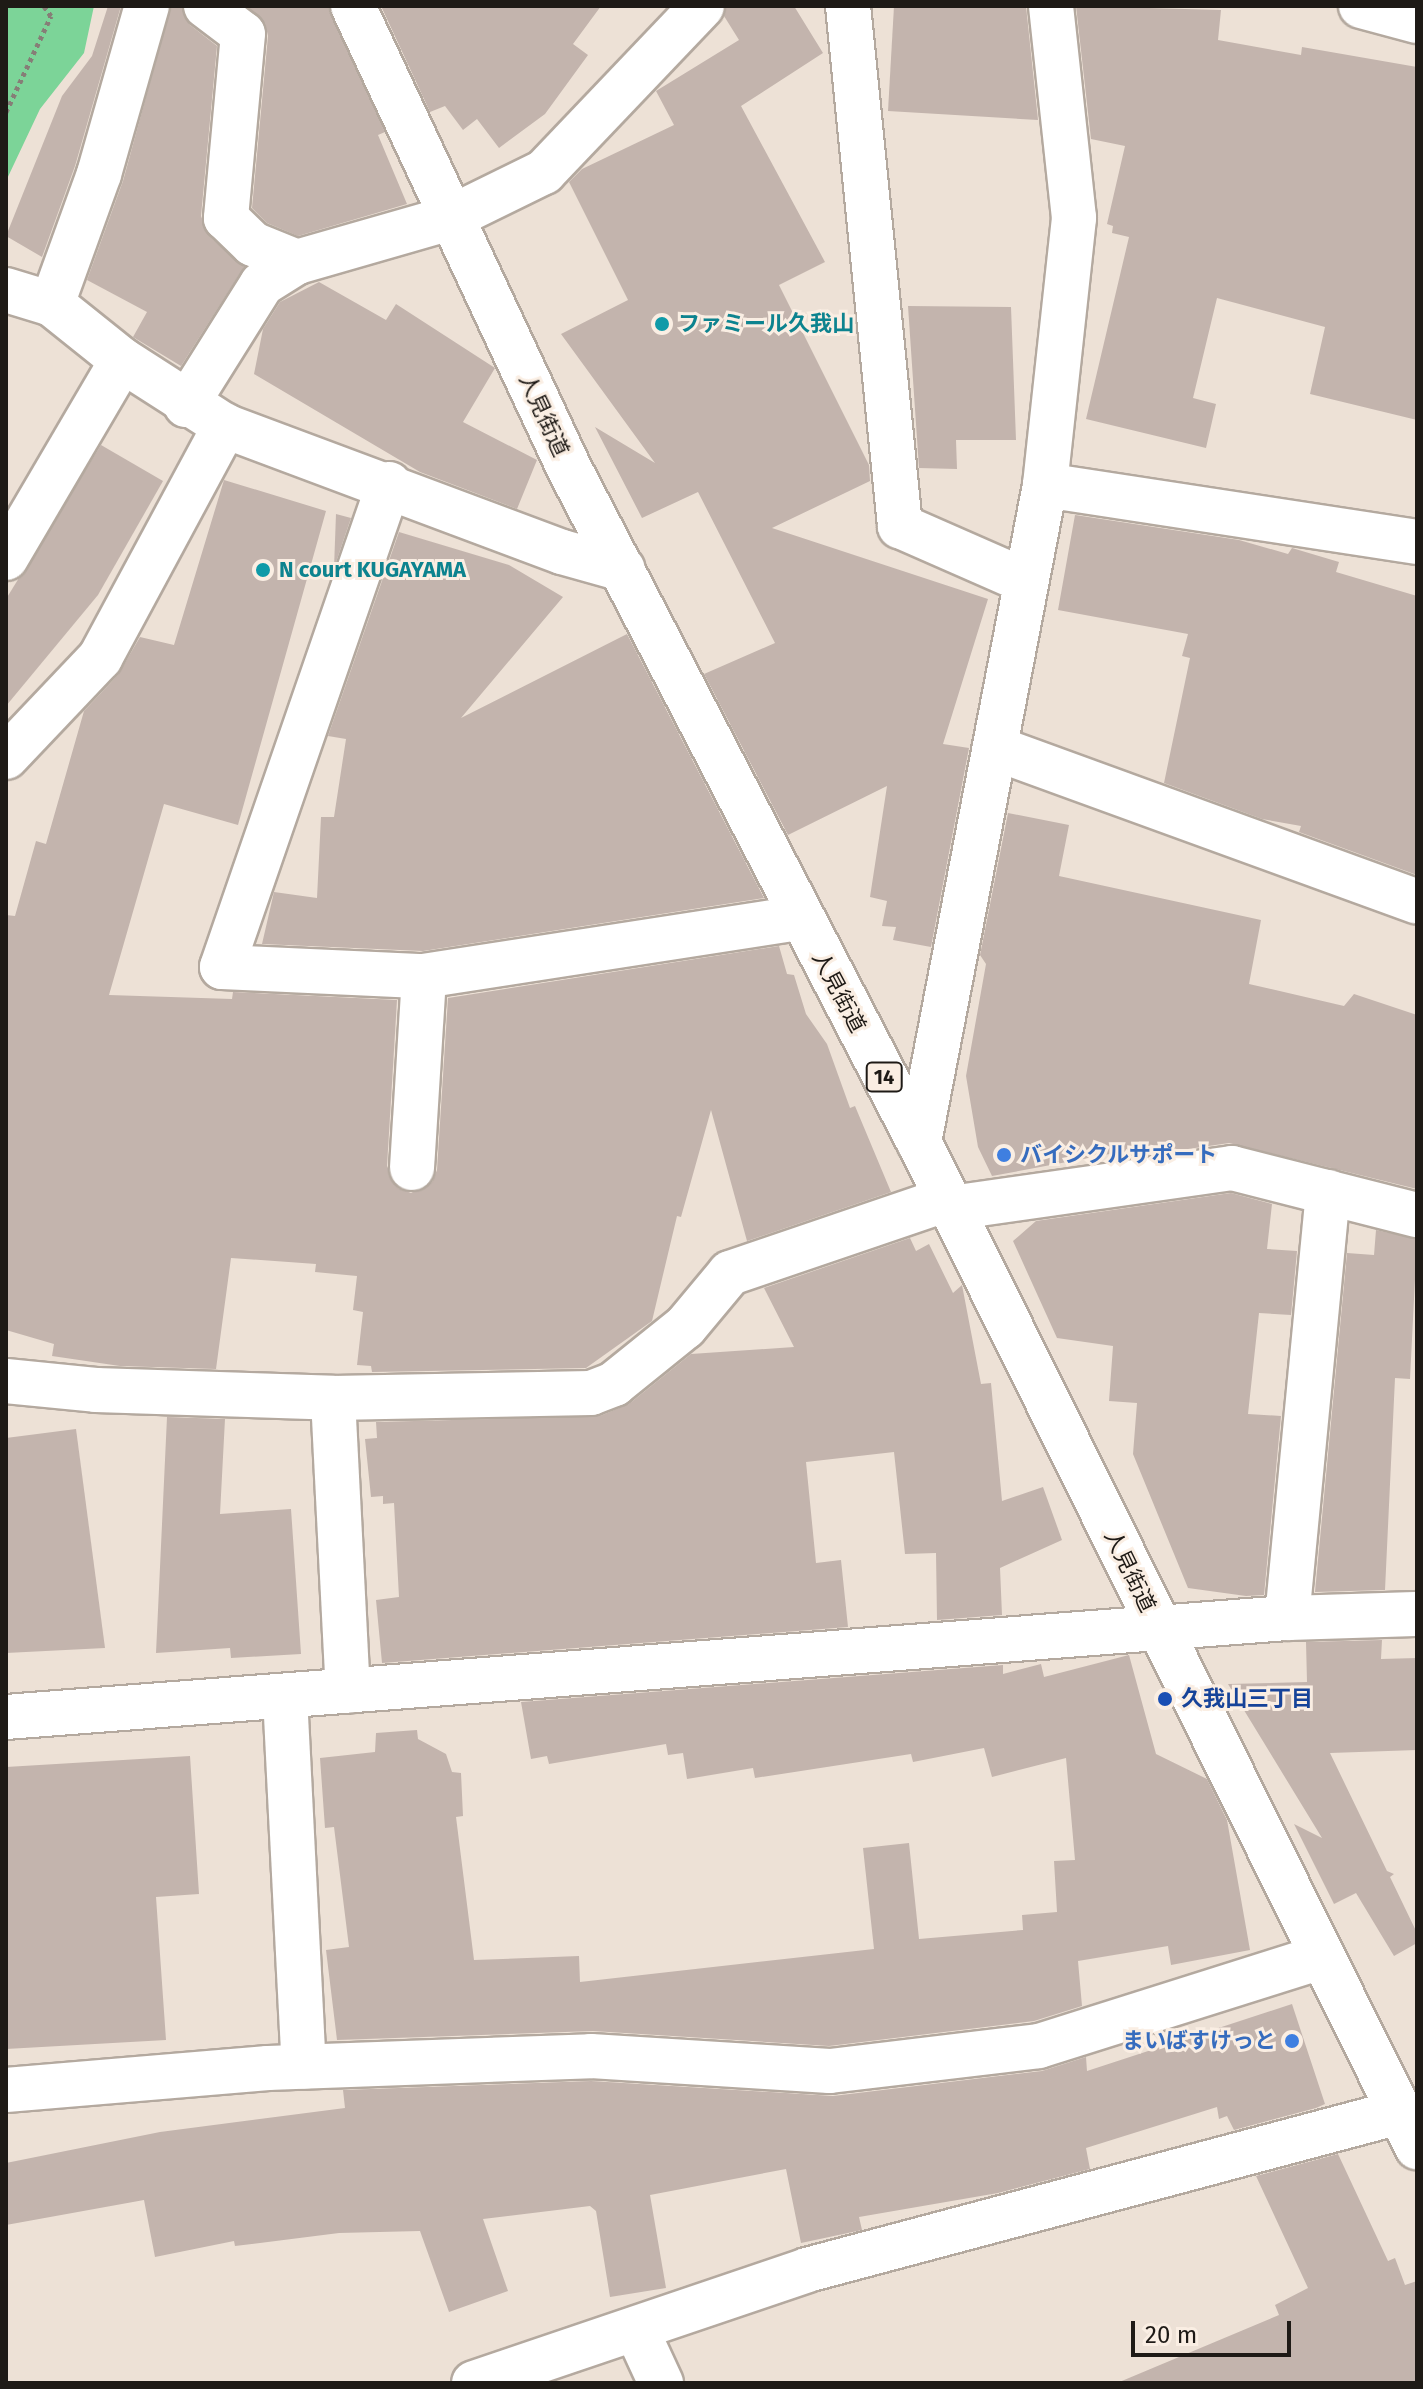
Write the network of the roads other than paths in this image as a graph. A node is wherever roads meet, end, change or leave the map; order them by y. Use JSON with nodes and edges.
{"nodes":[{"id":1,"x":147,"y":6,"type":"edge"},
{"id":2,"x":206,"y":6,"type":"edge"},
{"id":3,"x":353,"y":6,"type":"edge"},
{"id":4,"x":702,"y":6,"type":"edge"},
{"id":5,"x":848,"y":6,"type":"edge"},
{"id":6,"x":1051,"y":6,"type":"edge"},
{"id":7,"x":1361,"y":6,"type":"edge"},
{"id":8,"x":1417,"y":21,"type":"edge"},
{"id":9,"x":450,"y":218,"type":"junction"},
{"id":10,"x":297,"y":262,"type":"junction"},
{"id":11,"x":6,"y":290,"type":"edge"},
{"id":12,"x":52,"y":304,"type":"junction"},
{"id":13,"x":122,"y":360,"type":"junction"},
{"id":14,"x":186,"y":405,"type":"junction"},
{"id":15,"x":225,"y":426,"type":"junction"},
{"id":16,"x":389,"y":484,"type":"junction"},
{"id":17,"x":1045,"y":485,"type":"junction"},
{"id":18,"x":1417,"y":542,"type":"edge"},
{"id":19,"x":6,"y":558,"type":"edge"},
{"id":20,"x":623,"y":569,"type":"junction"},
{"id":21,"x":1025,"y":581,"type":"junction"},
{"id":22,"x":995,"y":748,"type":"junction"},
{"id":23,"x":6,"y":757,"type":"edge"},
{"id":24,"x":1417,"y":902,"type":"edge"},
{"id":25,"x":800,"y":918,"type":"junction"},
{"id":26,"x":424,"y":976,"type":"junction"},
{"id":27,"x":919,"y":1142,"type":"junction"},
{"id":28,"x":412,"y":1168,"type":"dead end"},
{"id":29,"x":1328,"y":1192,"type":"junction"},
{"id":30,"x":949,"y":1203,"type":"junction"},
{"id":31,"x":1417,"y":1215,"type":"edge"},
{"id":32,"x":6,"y":1381,"type":"edge"},
{"id":33,"x":333,"y":1398,"type":"junction"},
{"id":34,"x":1417,"y":1614,"type":"edge"},
{"id":35,"x":1287,"y":1618,"type":"junction"},
{"id":36,"x":1158,"y":1630,"type":"junction"},
{"id":37,"x":348,"y":1691,"type":"junction"},
{"id":38,"x":285,"y":1696,"type":"junction"},
{"id":39,"x":6,"y":1717,"type":"edge"},
{"id":40,"x":1322,"y":1957,"type":"junction"},
{"id":41,"x":304,"y":2067,"type":"junction"},
{"id":42,"x":6,"y":2090,"type":"edge"},
{"id":43,"x":1408,"y":2130,"type":"edge"},
{"id":44,"x":636,"y":2329,"type":"junction"},
{"id":45,"x":474,"y":2383,"type":"edge"},
{"id":46,"x":661,"y":2383,"type":"edge"}],
"edges":[{"from":1,"to":12,"type":"street"},
{"from":2,"to":10,"type":"street"},
{"from":3,"to":9,"type":"street","name":"人見街道","number":"14"},
{"from":4,"to":9,"type":"street"},
{"from":5,"to":21,"type":"street"},
{"from":6,"to":17,"type":"street"},
{"from":7,"to":8,"type":"street"},
{"from":9,"to":10,"type":"street"},
{"from":9,"to":20,"type":"street","name":"人見街道","number":"14"},
{"from":10,"to":14,"type":"street"},
{"from":11,"to":12,"type":"street"},
{"from":12,"to":13,"type":"street"},
{"from":13,"to":14,"type":"street"},
{"from":13,"to":19,"type":"street"},
{"from":14,"to":15,"type":"street"},
{"from":15,"to":16,"type":"street"},
{"from":15,"to":23,"type":"street"},
{"from":16,"to":20,"type":"street"},
{"from":16,"to":26,"type":"street"},
{"from":17,"to":18,"type":"street"},
{"from":17,"to":21,"type":"street"},
{"from":20,"to":25,"type":"street","name":"人見街道","number":"14"},
{"from":21,"to":22,"type":"street"},
{"from":22,"to":24,"type":"street"},
{"from":22,"to":27,"type":"street"},
{"from":25,"to":26,"type":"street"},
{"from":25,"to":27,"type":"street","name":"人見街道","number":"14"},
{"from":26,"to":28,"type":"street"},
{"from":27,"to":30,"type":"street","name":"人見街道","number":"14"},
{"from":29,"to":30,"type":"street"},
{"from":29,"to":31,"type":"street"},
{"from":29,"to":35,"type":"street"},
{"from":30,"to":33,"type":"street"},
{"from":30,"to":36,"type":"street","name":"人見街道","number":"14"},
{"from":32,"to":33,"type":"street"},
{"from":33,"to":37,"type":"street"},
{"from":34,"to":35,"type":"street"},
{"from":35,"to":36,"type":"street"},
{"from":36,"to":37,"type":"street"},
{"from":36,"to":40,"type":"street","name":"人見街道","number":"14"},
{"from":37,"to":38,"type":"street"},
{"from":38,"to":39,"type":"street"},
{"from":38,"to":41,"type":"street"},
{"from":40,"to":41,"type":"street"},
{"from":40,"to":43,"type":"street","name":"人見街道","number":"14"},
{"from":41,"to":42,"type":"street"},
{"from":43,"to":44,"type":"street"},
{"from":44,"to":45,"type":"street"},
{"from":44,"to":46,"type":"street"}]}
